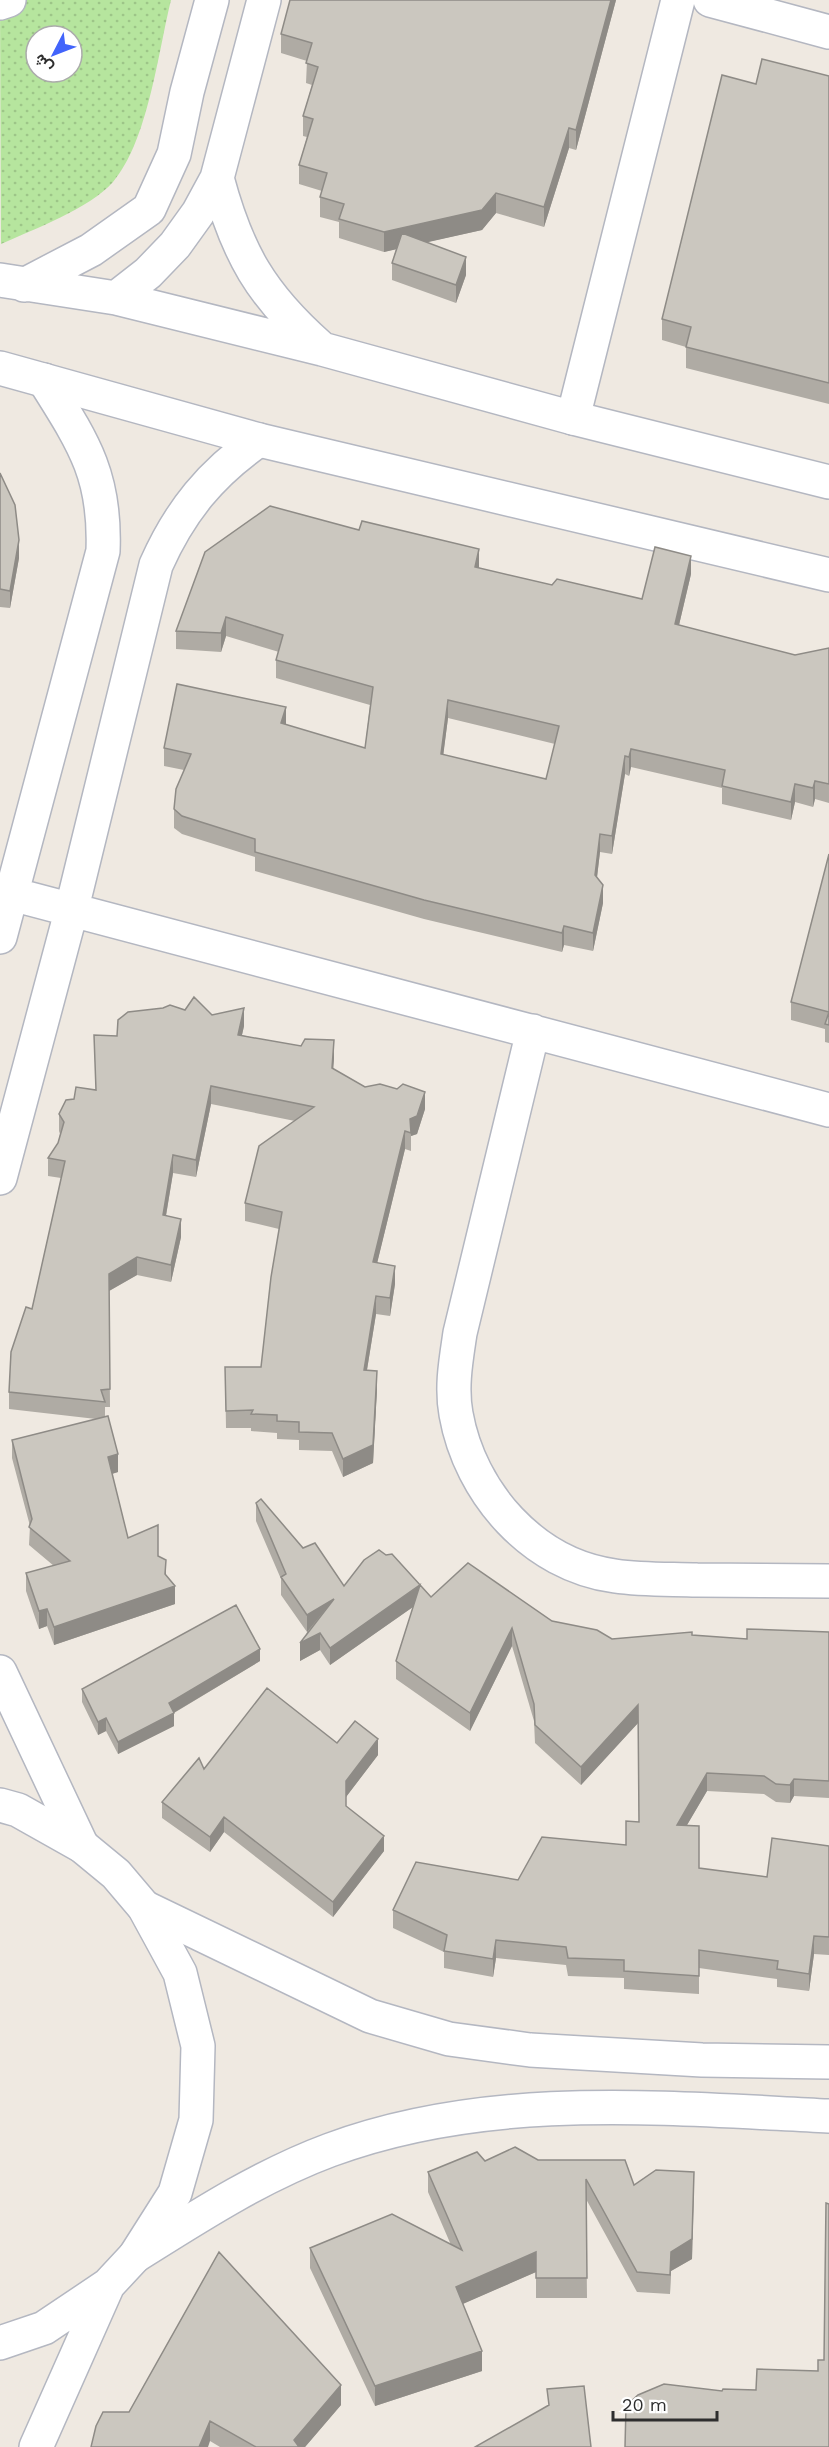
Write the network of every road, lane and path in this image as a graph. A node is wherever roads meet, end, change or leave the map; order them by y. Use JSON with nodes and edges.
{"nodes":[{"id":1,"x":9,"y":0,"type":"edge"},
{"id":2,"x":212,"y":0,"type":"edge"},
{"id":3,"x":264,"y":0,"type":"edge"},
{"id":4,"x":678,"y":0,"type":"edge"},
{"id":5,"x":710,"y":0,"type":"edge"},
{"id":6,"x":0,"y":3,"type":"edge"},
{"id":7,"x":829,"y":32,"type":"edge"},
{"id":8,"x":216,"y":178,"type":"junction"},
{"id":9,"x":12,"y":282,"type":"edge"},
{"id":10,"x":116,"y":298,"type":"junction"},
{"id":11,"x":322,"y":349,"type":"junction"},
{"id":12,"x":0,"y":368,"type":"edge"},
{"id":13,"x":44,"y":380,"type":"junction"},
{"id":14,"x":573,"y":418,"type":"junction"},
{"id":15,"x":259,"y":440,"type":"junction"},
{"id":16,"x":829,"y":482,"type":"edge"},
{"id":17,"x":829,"y":575,"type":"edge"},
{"id":18,"x":6,"y":893,"type":"edge"},
{"id":19,"x":71,"y":912,"type":"junction"},
{"id":20,"x":0,"y":937,"type":"edge"},
{"id":21,"x":533,"y":1031,"type":"junction"},
{"id":22,"x":829,"y":1110,"type":"edge"},
{"id":23,"x":0,"y":1178,"type":"edge"},
{"id":24,"x":829,"y":1581,"type":"edge"},
{"id":25,"x":0,"y":1672,"type":"edge"},
{"id":26,"x":0,"y":1805,"type":"edge"},
{"id":27,"x":82,"y":1846,"type":"junction"},
{"id":28,"x":144,"y":1907,"type":"junction"},
{"id":29,"x":829,"y":2062,"type":"edge"},
{"id":30,"x":829,"y":2116,"type":"edge"},
{"id":31,"x":135,"y":2256,"type":"junction"},
{"id":32,"x":108,"y":2285,"type":"junction"},
{"id":33,"x":0,"y":2343,"type":"edge"},
{"id":34,"x":36,"y":2447,"type":"edge"}],
"edges":[{"from":1,"to":6,"type":"street"},
{"from":2,"to":9,"type":"street"},
{"from":3,"to":8,"type":"street"},
{"from":4,"to":14,"type":"street"},
{"from":5,"to":7,"type":"street"},
{"from":8,"to":10,"type":"street"},
{"from":8,"to":11,"type":"street"},
{"from":9,"to":10,"type":"street"},
{"from":10,"to":11,"type":"street"},
{"from":11,"to":14,"type":"street"},
{"from":12,"to":13,"type":"street"},
{"from":13,"to":15,"type":"street"},
{"from":13,"to":18,"type":"street"},
{"from":14,"to":16,"type":"street"},
{"from":15,"to":17,"type":"street"},
{"from":15,"to":19,"type":"street"},
{"from":18,"to":19,"type":"street"},
{"from":18,"to":20,"type":"street"},
{"from":19,"to":21,"type":"street"},
{"from":19,"to":23,"type":"street"},
{"from":21,"to":22,"type":"street"},
{"from":21,"to":24,"type":"street"},
{"from":25,"to":27,"type":"street"},
{"from":26,"to":27,"type":"street"},
{"from":27,"to":28,"type":"street"},
{"from":28,"to":29,"type":"street"},
{"from":28,"to":31,"type":"street"},
{"from":30,"to":31,"type":"street"},
{"from":31,"to":32,"type":"street"},
{"from":32,"to":33,"type":"street"},
{"from":32,"to":34,"type":"street"}]}
